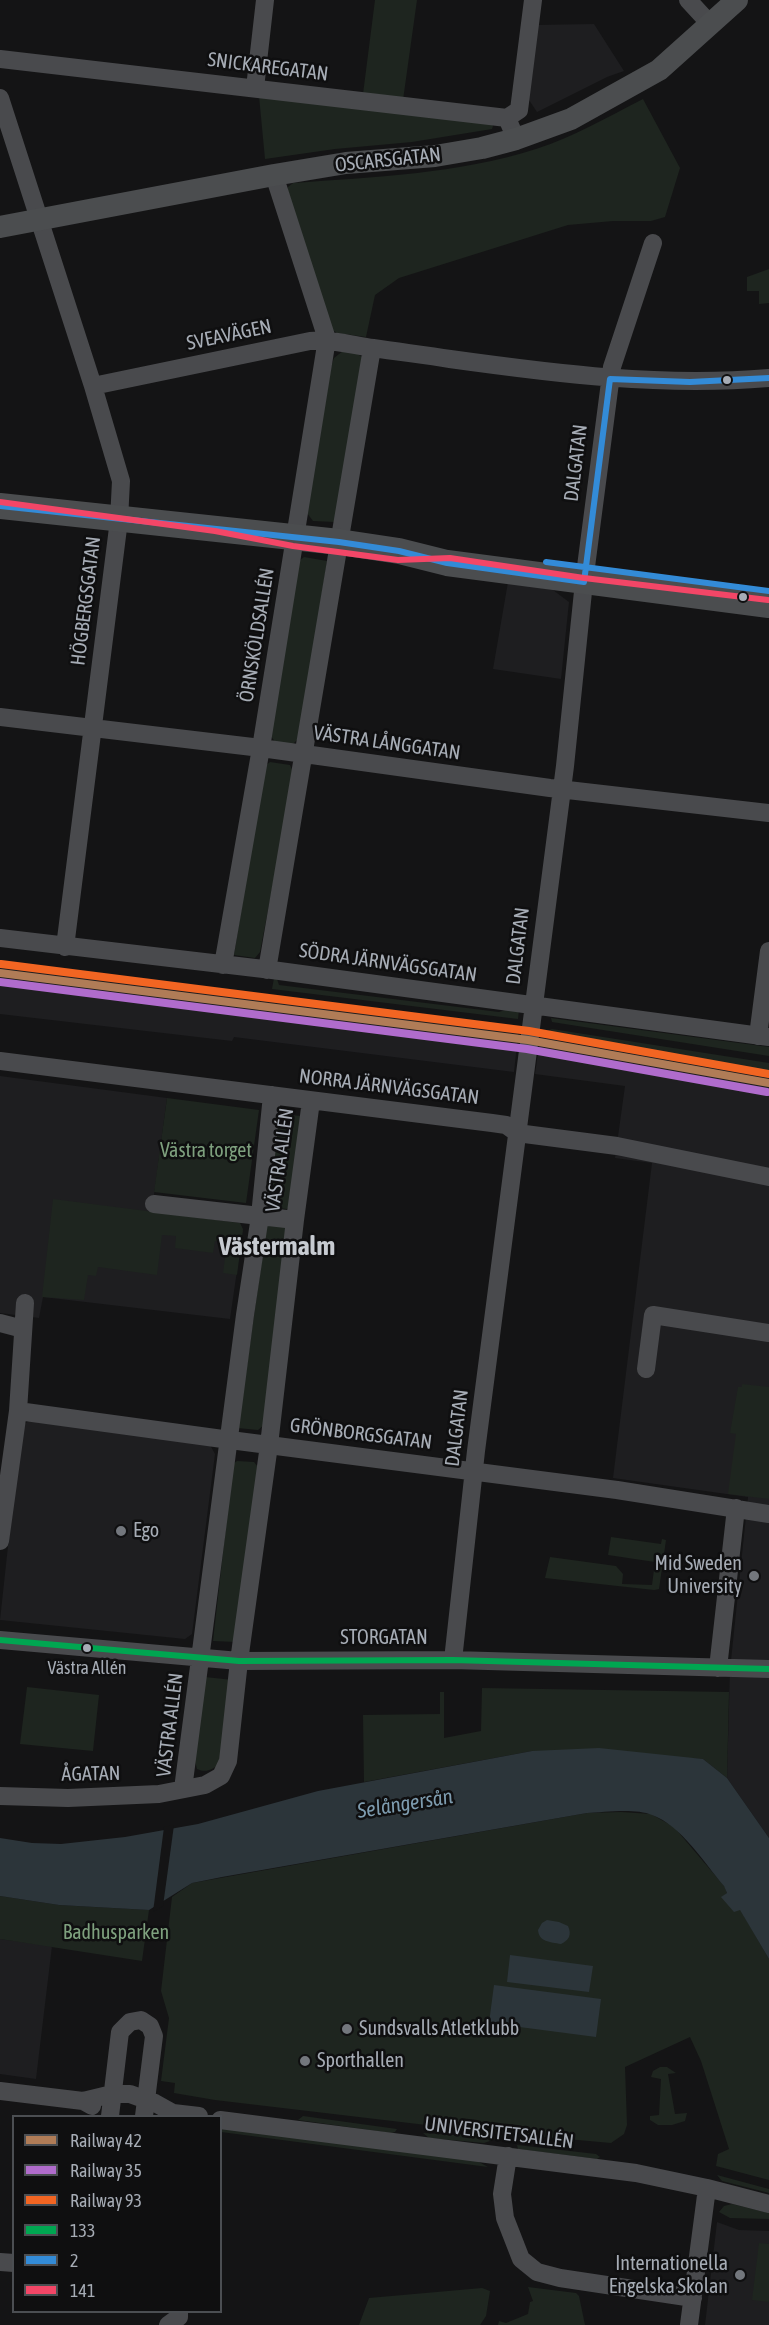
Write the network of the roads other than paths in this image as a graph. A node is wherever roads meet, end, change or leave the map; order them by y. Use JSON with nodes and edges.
{"nodes":[{"id":1,"x":265,"y":0,"type":"edge"},
{"id":2,"x":533,"y":0,"type":"edge"},
{"id":3,"x":687,"y":0,"type":"edge"},
{"id":4,"x":737,"y":0,"type":"edge"},
{"id":5,"x":711,"y":26,"type":"junction"},
{"id":6,"x":0,"y":59,"type":"edge"},
{"id":7,"x":255,"y":88,"type":"junction"},
{"id":8,"x":0,"y":98,"type":"edge"},
{"id":9,"x":512,"y":128,"type":"junction"},
{"id":10,"x":274,"y":175,"type":"junction"},
{"id":11,"x":40,"y":220,"type":"junction"},
{"id":12,"x":0,"y":227,"type":"edge"},
{"id":13,"x":653,"y":243,"type":"dead end"},
{"id":14,"x":327,"y":339,"type":"junction"},
{"id":15,"x":372,"y":348,"type":"junction"},
{"id":16,"x":769,"y":378,"type":"edge"},
{"id":17,"x":610,"y":379,"type":"junction"},
{"id":18,"x":93,"y":386,"type":"junction"},
{"id":19,"x":0,"y":493,"type":"edge"},
{"id":20,"x":0,"y":506,"type":"edge"},
{"id":21,"x":119,"y":514,"type":"junction"},
{"id":22,"x":294,"y":537,"type":"junction"},
{"id":23,"x":339,"y":542,"type":"junction"},
{"id":24,"x":585,"y":575,"type":"junction"},
{"id":25,"x":769,"y":591,"type":"edge"},
{"id":26,"x":769,"y":605,"type":"edge"},
{"id":27,"x":0,"y":717,"type":"edge"},
{"id":28,"x":92,"y":728,"type":"junction"},
{"id":29,"x":261,"y":748,"type":"junction"},
{"id":30,"x":303,"y":754,"type":"junction"},
{"id":31,"x":562,"y":789,"type":"junction"},
{"id":32,"x":769,"y":813,"type":"edge"},
{"id":33,"x":0,"y":938,"type":"edge"},
{"id":34,"x":65,"y":947,"type":"junction"},
{"id":35,"x":769,"y":951,"type":"edge"},
{"id":36,"x":223,"y":965,"type":"junction"},
{"id":37,"x":267,"y":970,"type":"junction"},
{"id":38,"x":533,"y":1005,"type":"junction"},
{"id":39,"x":764,"y":1037,"type":"edge"},
{"id":40,"x":0,"y":1061,"type":"edge"},
{"id":41,"x":272,"y":1095,"type":"junction"},
{"id":42,"x":311,"y":1101,"type":"junction"},
{"id":43,"x":518,"y":1133,"type":"junction"},
{"id":44,"x":769,"y":1177,"type":"edge"},
{"id":45,"x":154,"y":1204,"type":"dead end"},
{"id":46,"x":260,"y":1216,"type":"junction"},
{"id":47,"x":295,"y":1220,"type":"junction"},
{"id":48,"x":26,"y":1303,"type":"dead end"},
{"id":49,"x":0,"y":1323,"type":"edge"},
{"id":50,"x":23,"y":1329,"type":"junction"},
{"id":51,"x":769,"y":1333,"type":"edge"},
{"id":52,"x":646,"y":1369,"type":"dead end"},
{"id":53,"x":18,"y":1410,"type":"junction"},
{"id":54,"x":230,"y":1440,"type":"junction"},
{"id":55,"x":270,"y":1445,"type":"junction"},
{"id":56,"x":474,"y":1471,"type":"junction"},
{"id":57,"x":736,"y":1508,"type":"junction"},
{"id":58,"x":769,"y":1514,"type":"edge"},
{"id":59,"x":0,"y":1541,"type":"edge"},
{"id":60,"x":0,"y":1640,"type":"edge"},
{"id":61,"x":201,"y":1658,"type":"junction"},
{"id":62,"x":453,"y":1660,"type":"junction"},
{"id":63,"x":239,"y":1661,"type":"junction"},
{"id":64,"x":718,"y":1668,"type":"junction"},
{"id":65,"x":769,"y":1669,"type":"edge"},
{"id":66,"x":183,"y":1789,"type":"junction"},
{"id":67,"x":0,"y":1796,"type":"edge"},
{"id":68,"x":0,"y":2091,"type":"edge"},
{"id":69,"x":112,"y":2094,"type":"junction"},
{"id":70,"x":83,"y":2101,"type":"junction"},
{"id":71,"x":145,"y":2108,"type":"edge"},
{"id":72,"x":163,"y":2114,"type":"edge"},
{"id":73,"x":109,"y":2115,"type":"edge"},
{"id":74,"x":111,"y":2115,"type":"edge"},
{"id":75,"x":181,"y":2115,"type":"edge"},
{"id":76,"x":222,"y":2120,"type":"edge"},
{"id":77,"x":508,"y":2156,"type":"junction"},
{"id":78,"x":707,"y":2188,"type":"junction"},
{"id":79,"x":769,"y":2204,"type":"edge"},
{"id":80,"x":693,"y":2298,"type":"junction"},
{"id":81,"x":689,"y":2325,"type":"edge"}],
"edges":[{"from":1,"to":7,"type":"street"},
{"from":2,"to":9,"type":"street"},
{"from":3,"to":5,"type":"street"},
{"from":4,"to":5,"type":"main road","name":"OSCARSGATAN"},
{"from":5,"to":9,"type":"main road","name":"OSCARSGATAN"},
{"from":6,"to":7,"type":"street","name":"SNICKAREGATAN"},
{"from":7,"to":9,"type":"street","name":"SNICKAREGATAN"},
{"from":8,"to":11,"type":"street","name":"HÖGBERGSGATAN"},
{"from":9,"to":10,"type":"main road","name":"OSCARSGATAN"},
{"from":10,"to":11,"type":"main road","name":"OSCARSGATAN"},
{"from":10,"to":14,"type":"street","name":"ÖRNSKÖLDSALLÉN"},
{"from":11,"to":12,"type":"main road","name":"OSCARSGATAN"},
{"from":11,"to":18,"type":"street","name":"HÖGBERGSGATAN"},
{"from":13,"to":17,"type":"street","name":"DALGATAN"},
{"from":14,"to":15,"type":"street","name":"SVEAVÄGEN"},
{"from":14,"to":18,"type":"street","name":"SVEAVÄGEN"},
{"from":14,"to":22,"type":"street","name":"ÖRNSKÖLDSALLÉN"},
{"from":15,"to":17,"type":"street","name":"SVEAVÄGEN"},
{"from":15,"to":23,"type":"street"},
{"from":16,"to":17,"type":"street","name":"SVEAVÄGEN"},
{"from":17,"to":24,"type":"street","name":"DALGATAN"},
{"from":18,"to":21,"type":"street","name":"HÖGBERGSGATAN"},
{"from":19,"to":21,"type":"highway"},
{"from":20,"to":21,"type":"highway"},
{"from":21,"to":22,"type":"highway"},
{"from":21,"to":28,"type":"street","name":"HÖGBERGSGATAN"},
{"from":22,"to":23,"type":"highway"},
{"from":22,"to":29,"type":"street","name":"ÖRNSKÖLDSALLÉN"},
{"from":23,"to":24,"type":"highway"},
{"from":23,"to":30,"type":"street"},
{"from":24,"to":25,"type":"highway"},
{"from":24,"to":26,"type":"highway"},
{"from":24,"to":31,"type":"street","name":"DALGATAN"},
{"from":27,"to":28,"type":"street","name":"VÄSTRA LÅNGGATAN"},
{"from":28,"to":29,"type":"street","name":"VÄSTRA LÅNGGATAN"},
{"from":28,"to":34,"type":"street","name":"HÖGBERGSGATAN"},
{"from":29,"to":30,"type":"street","name":"VÄSTRA LÅNGGATAN"},
{"from":29,"to":36,"type":"street","name":"ÖRNSKÖLDSALLÉN"},
{"from":30,"to":31,"type":"street","name":"VÄSTRA LÅNGGATAN"},
{"from":30,"to":37,"type":"street"},
{"from":31,"to":32,"type":"street","name":"VÄSTRA LÅNGGATAN"},
{"from":31,"to":38,"type":"street","name":"DALGATAN"},
{"from":33,"to":34,"type":"street","name":"SÖDRA JÄRNVÄGSGATAN"},
{"from":34,"to":36,"type":"street","name":"SÖDRA JÄRNVÄGSGATAN"},
{"from":35,"to":39,"type":"street"},
{"from":36,"to":37,"type":"street","name":"SÖDRA JÄRNVÄGSGATAN"},
{"from":37,"to":38,"type":"street","name":"SÖDRA JÄRNVÄGSGATAN"},
{"from":38,"to":39,"type":"street","name":"SÖDRA JÄRNVÄGSGATAN"},
{"from":38,"to":43,"type":"street","name":"DALGATAN"},
{"from":40,"to":41,"type":"street","name":"NORRA JÄRNVÄGSGATAN"},
{"from":41,"to":42,"type":"street","name":"NORRA JÄRNVÄGSGATAN"},
{"from":41,"to":46,"type":"street","name":"VÄSTRA ALLÉN"},
{"from":42,"to":43,"type":"street","name":"NORRA JÄRNVÄGSGATAN"},
{"from":42,"to":47,"type":"street","name":"VÄSTRA ALLÉN"},
{"from":43,"to":44,"type":"street","name":"NORRA JÄRNVÄGSGATAN"},
{"from":43,"to":56,"type":"street","name":"DALGATAN"},
{"from":45,"to":46,"type":"street"},
{"from":46,"to":47,"type":"street"},
{"from":46,"to":54,"type":"street","name":"VÄSTRA ALLÉN"},
{"from":47,"to":55,"type":"street","name":"VÄSTRA ALLÉN"},
{"from":48,"to":50,"type":"street"},
{"from":49,"to":50,"type":"street"},
{"from":50,"to":53,"type":"street"},
{"from":51,"to":52,"type":"street"},
{"from":53,"to":54,"type":"street","name":"GRÖNBORGSGATAN"},
{"from":53,"to":59,"type":"street"},
{"from":54,"to":55,"type":"street","name":"GRÖNBORGSGATAN"},
{"from":54,"to":61,"type":"street","name":"VÄSTRA ALLÉN"},
{"from":55,"to":56,"type":"street","name":"GRÖNBORGSGATAN"},
{"from":55,"to":63,"type":"street","name":"VÄSTRA ALLÉN"},
{"from":56,"to":57,"type":"street","name":"GRÖNBORGSGATAN"},
{"from":56,"to":62,"type":"street","name":"DALGATAN"},
{"from":57,"to":58,"type":"street","name":"GRÖNBORGSGATAN"},
{"from":57,"to":64,"type":"street"},
{"from":60,"to":61,"type":"street","name":"STORGATAN"},
{"from":61,"to":63,"type":"street","name":"STORGATAN"},
{"from":61,"to":66,"type":"street","name":"VÄSTRA ALLÉN"},
{"from":62,"to":63,"type":"street","name":"STORGATAN"},
{"from":62,"to":64,"type":"street","name":"STORGATAN"},
{"from":63,"to":66,"type":"street","name":"VÄSTRA ALLÉN"},
{"from":64,"to":65,"type":"street","name":"STORGATAN"},
{"from":66,"to":67,"type":"street","name":"ÅGATAN"},
{"from":68,"to":70,"type":"street"},
{"from":69,"to":70,"type":"street"},
{"from":69,"to":71,"type":"street"},
{"from":69,"to":71,"type":"street"},
{"from":69,"to":74,"type":"street"},
{"from":70,"to":73,"type":"street"},
{"from":71,"to":72,"type":"street"},
{"from":72,"to":75,"type":"street"},
{"from":76,"to":77,"type":"street","name":"UNIVERSITETSALLÉN"},
{"from":77,"to":78,"type":"street","name":"UNIVERSITETSALLÉN"},
{"from":77,"to":80,"type":"street"},
{"from":78,"to":79,"type":"street","name":"UNIVERSITETSALLÉN"},
{"from":78,"to":80,"type":"street"},
{"from":80,"to":81,"type":"street"}]}
